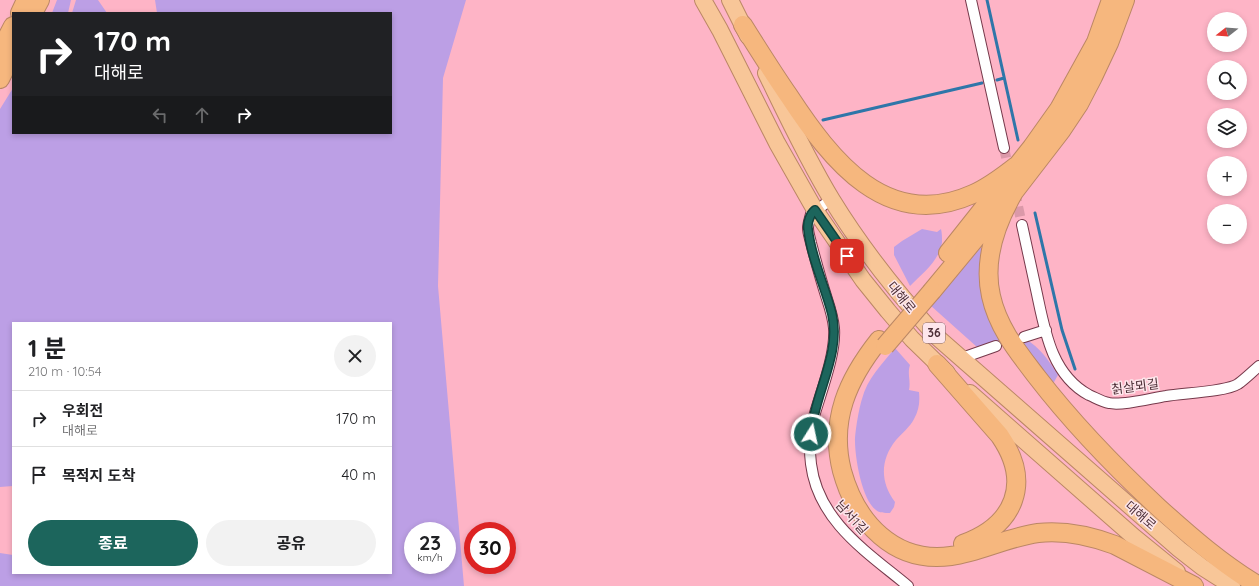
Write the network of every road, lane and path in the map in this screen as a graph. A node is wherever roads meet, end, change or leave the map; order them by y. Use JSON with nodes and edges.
{"nodes":[{"id":1,"x":26,"y":0,"type":"edge"},
{"id":2,"x":40,"y":0,"type":"edge"},
{"id":3,"x":703,"y":0,"type":"edge"},
{"id":4,"x":730,"y":0,"type":"edge"},
{"id":5,"x":970,"y":0,"type":"edge"},
{"id":6,"x":1111,"y":0,"type":"edge"},
{"id":7,"x":1125,"y":0,"type":"edge"},
{"id":8,"x":20,"y":12,"type":"edge"},
{"id":9,"x":34,"y":12,"type":"edge"},
{"id":10,"x":743,"y":25,"type":"junction"},
{"id":11,"x":12,"y":28,"type":"edge"},
{"id":12,"x":0,"y":51,"type":"edge"},
{"id":13,"x":12,"y":55,"type":"edge"},
{"id":14,"x":0,"y":79,"type":"edge"},
{"id":15,"x":1004,"y":148,"type":"tunnel mouth"},
{"id":16,"x":1016,"y":166,"type":"junction"},
{"id":17,"x":1014,"y":192,"type":"junction"},
{"id":18,"x":832,"y":199,"type":"junction"},
{"id":19,"x":815,"y":210,"type":"junction"},
{"id":20,"x":1022,"y":225,"type":"tunnel mouth"},
{"id":21,"x":927,"y":287,"type":"junction"},
{"id":22,"x":1046,"y":330,"type":"junction"},
{"id":23,"x":1024,"y":337,"type":"dead end"},
{"id":24,"x":882,"y":343,"type":"junction"},
{"id":25,"x":996,"y":346,"type":"dead end"},
{"id":26,"x":962,"y":358,"type":"junction"},
{"id":27,"x":937,"y":364,"type":"junction"},
{"id":28,"x":1259,"y":366,"type":"edge"},
{"id":29,"x":908,"y":586,"type":"edge"},
{"id":30,"x":1195,"y":586,"type":"edge"},
{"id":31,"x":1232,"y":586,"type":"edge"},
{"id":32,"x":1259,"y":586,"type":"edge"}],
"edges":[{"from":1,"to":8,"type":"highway"},
{"from":2,"to":9,"type":"highway"},
{"from":3,"to":19,"type":"highway","name":"대해로","number":"36"},
{"from":4,"to":10,"type":"highway","name":"대해로","number":"36"},
{"from":5,"to":15,"type":"street"},
{"from":6,"to":16,"type":"highway"},
{"from":7,"to":17,"type":"highway"},
{"from":10,"to":16,"type":"highway"},
{"from":10,"to":18,"type":"highway","name":"대해로","number":"36"},
{"from":11,"to":12,"type":"highway"},
{"from":13,"to":14,"type":"highway"},
{"from":16,"to":21,"type":"highway"},
{"from":17,"to":21,"type":"highway"},
{"from":17,"to":32,"type":"highway"},
{"from":18,"to":19,"type":"street"},
{"from":18,"to":26,"type":"highway","name":"대해로","number":"36"},
{"from":19,"to":27,"type":"highway","name":"대해로","number":"36"},
{"from":19,"to":29,"type":"street","name":"남서1길"},
{"from":20,"to":22,"type":"street","name":"칡살뫼길"},
{"from":21,"to":24,"type":"highway","bridge":true},
{"from":22,"to":23,"type":"street"},
{"from":22,"to":28,"type":"street","name":"칡살뫼길"},
{"from":24,"to":27,"type":"highway"},
{"from":24,"to":30,"type":"highway"},
{"from":25,"to":26,"type":"street"},
{"from":26,"to":31,"type":"highway","name":"대해로","number":"36"},
{"from":27,"to":30,"type":"highway","name":"대해로","number":"36"}]}
